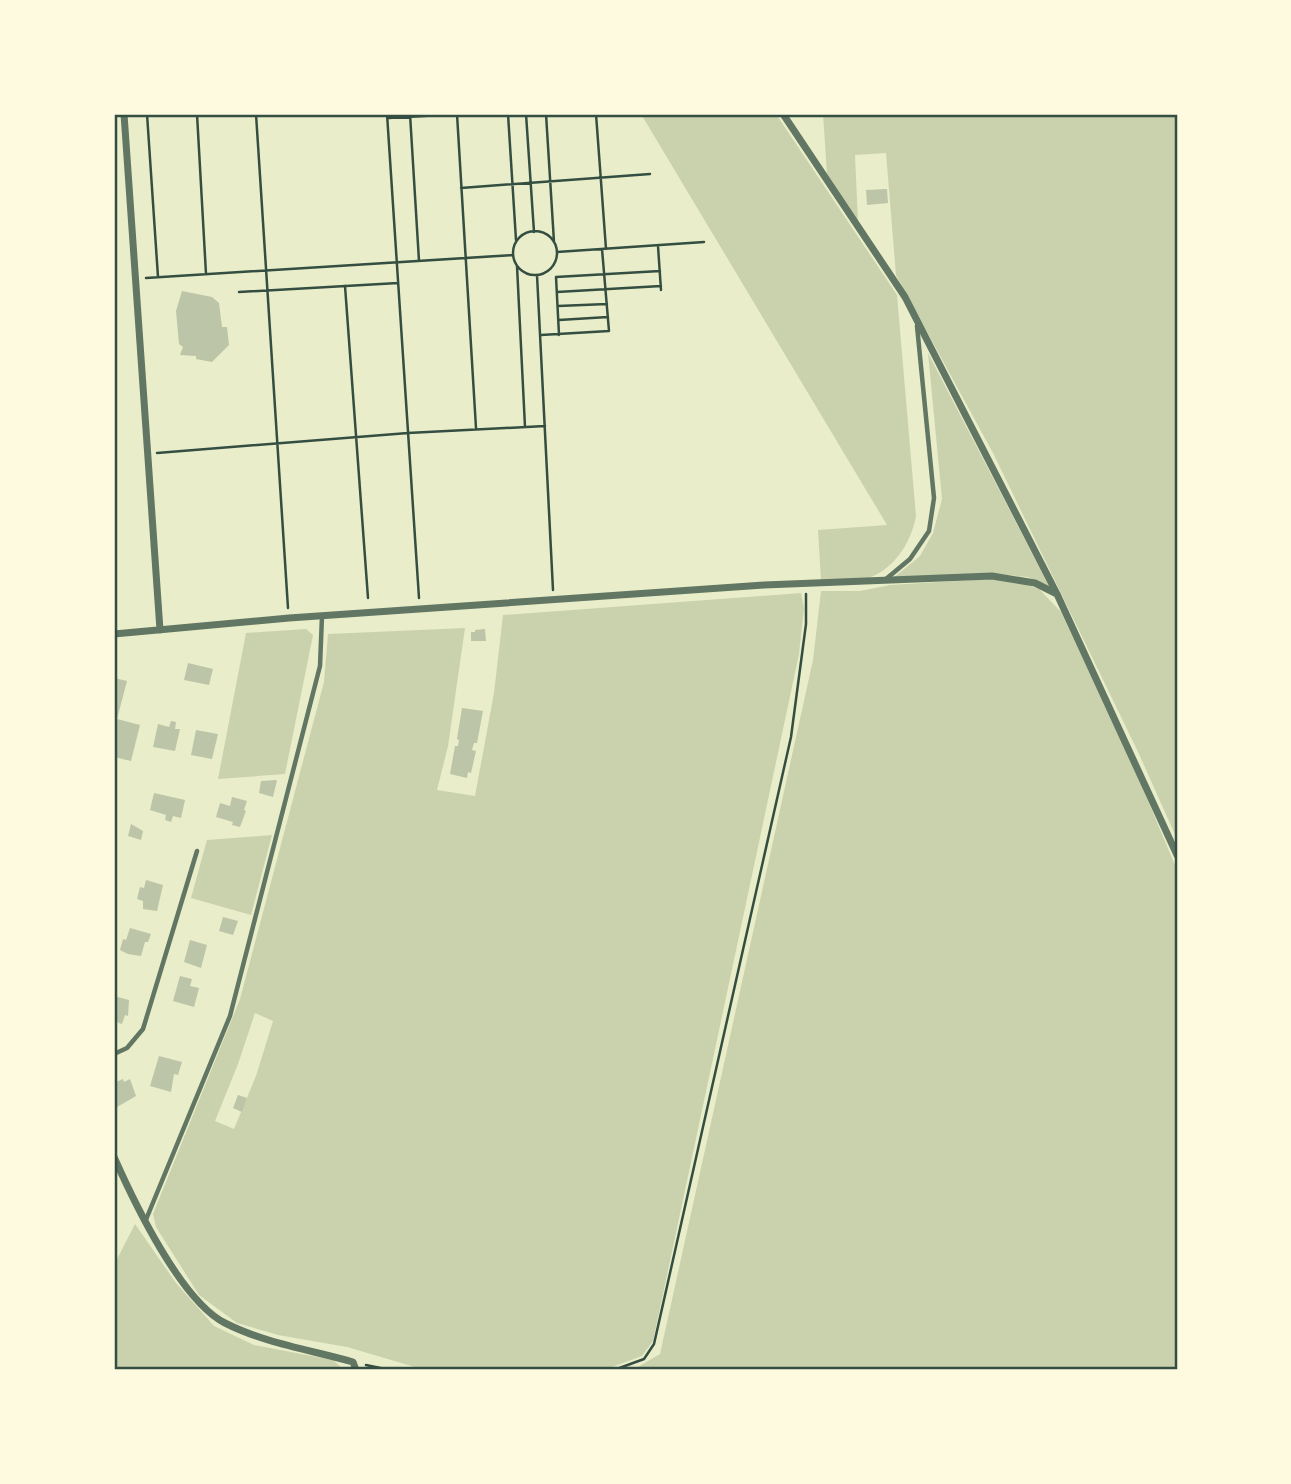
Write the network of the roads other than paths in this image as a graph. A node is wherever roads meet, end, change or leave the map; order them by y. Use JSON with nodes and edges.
{"nodes":[{"id":1,"x":124,"y":114,"type":"edge"},
{"id":2,"x":783,"y":114,"type":"edge"},
{"id":3,"x":917,"y":325,"type":"junction"},
{"id":4,"x":884,"y":581,"type":"junction"},
{"id":5,"x":1057,"y":594,"type":"junction"},
{"id":6,"x":322,"y":616,"type":"junction"},
{"id":7,"x":160,"y":630,"type":"junction"},
{"id":8,"x":114,"y":634,"type":"edge"},
{"id":9,"x":197,"y":851,"type":"dead end"},
{"id":10,"x":1177,"y":855,"type":"edge"},
{"id":11,"x":114,"y":1054,"type":"edge"},
{"id":12,"x":114,"y":1157,"type":"edge"},
{"id":13,"x":145,"y":1222,"type":"junction"},
{"id":14,"x":356,"y":1370,"type":"edge"}],
"edges":[{"from":1,"to":7,"type":"street"},
{"from":2,"to":3,"type":"street"},
{"from":3,"to":4,"type":"lane"},
{"from":3,"to":5,"type":"street"},
{"from":4,"to":5,"type":"street"},
{"from":4,"to":6,"type":"street"},
{"from":5,"to":10,"type":"street"},
{"from":6,"to":7,"type":"street"},
{"from":6,"to":13,"type":"lane"},
{"from":7,"to":8,"type":"street"},
{"from":9,"to":11,"type":"lane"},
{"from":12,"to":13,"type":"street"},
{"from":13,"to":14,"type":"street"}]}
